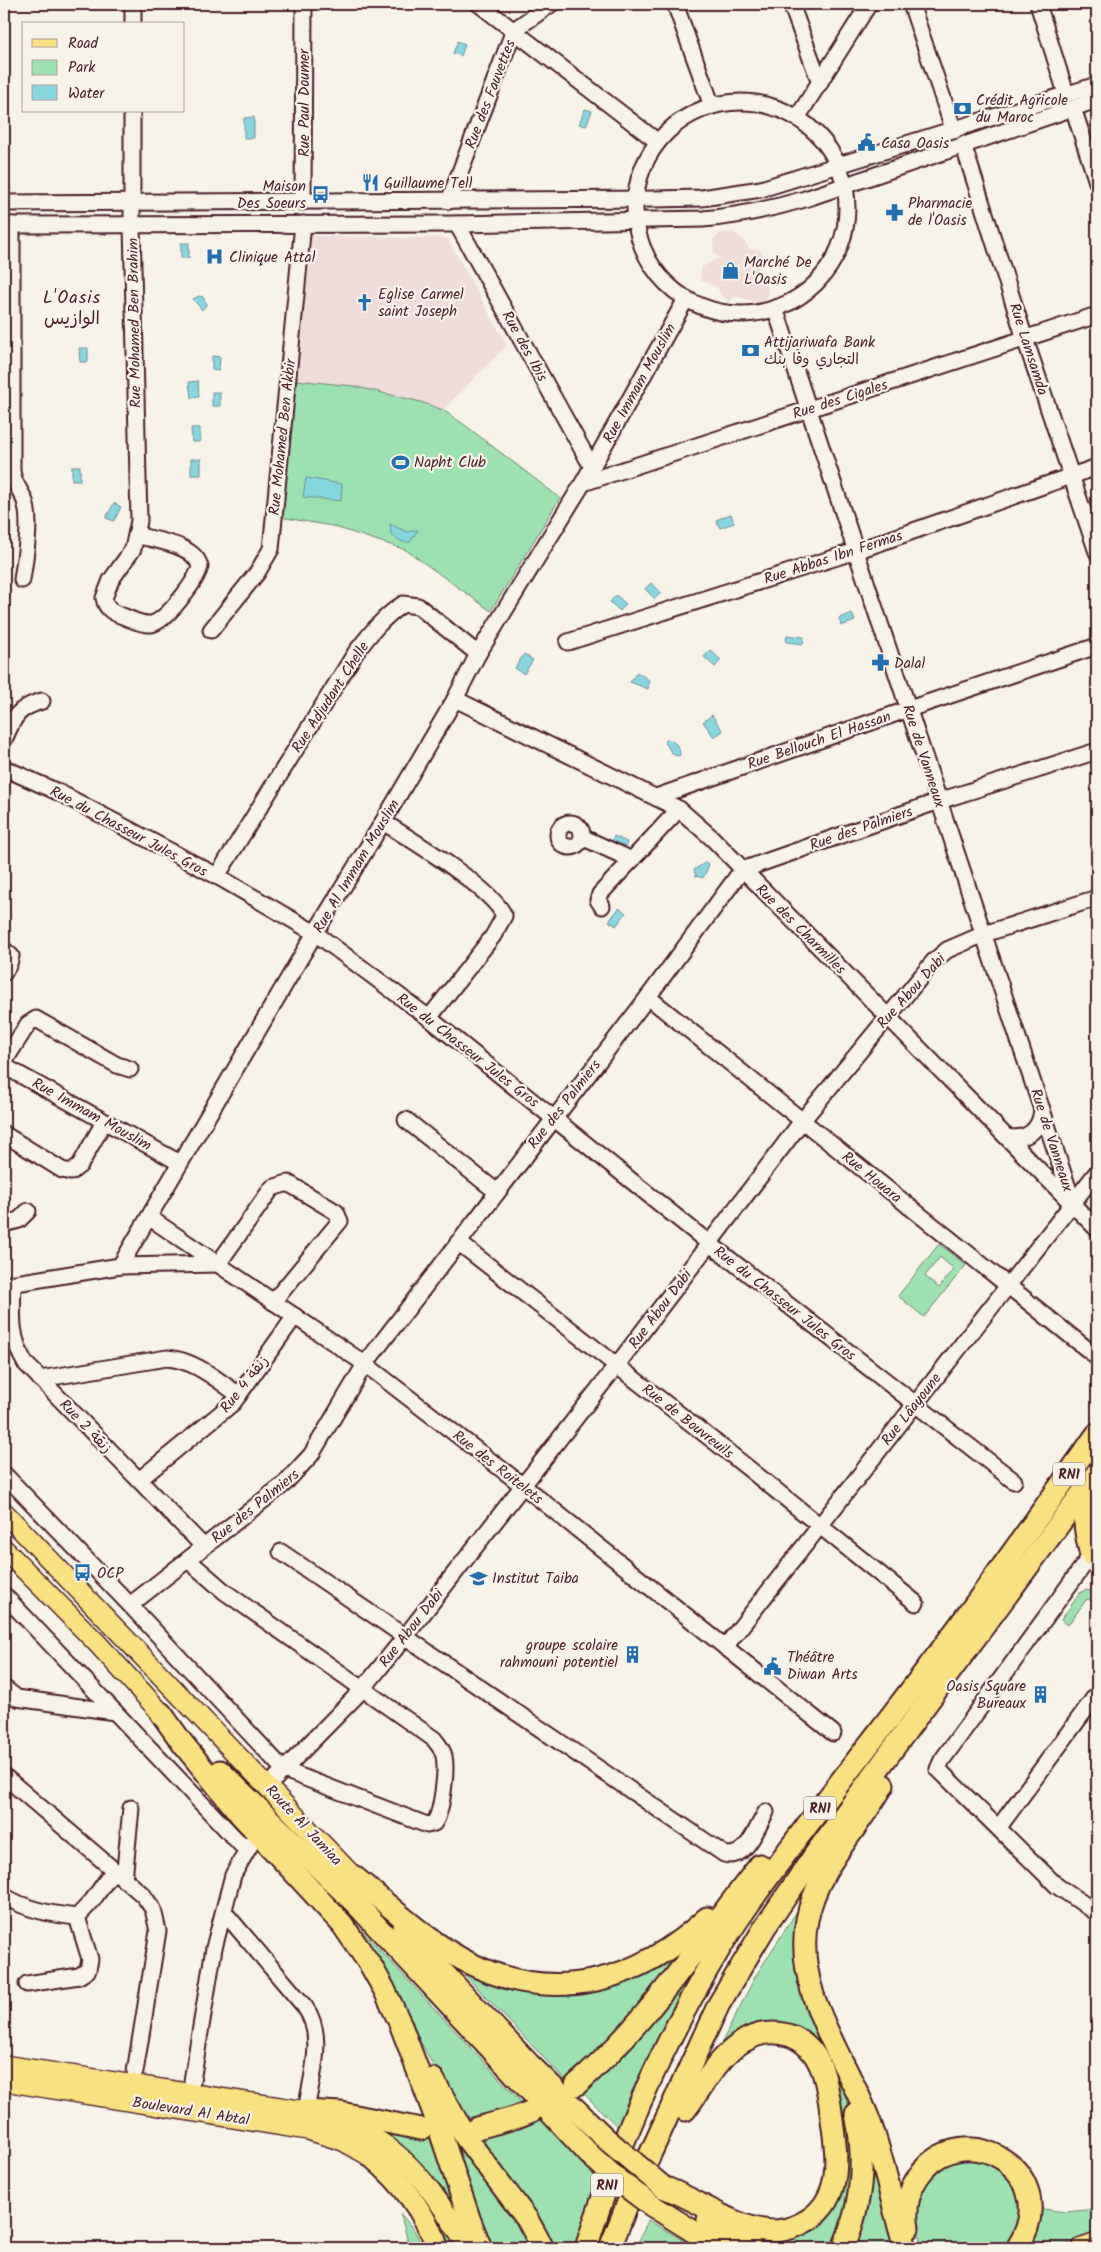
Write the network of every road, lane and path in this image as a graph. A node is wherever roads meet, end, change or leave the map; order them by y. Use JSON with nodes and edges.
{"nodes":[{"id":1,"x":133,"y":4,"type":"edge"},
{"id":2,"x":304,"y":4,"type":"edge"},
{"id":3,"x":479,"y":4,"type":"edge"},
{"id":4,"x":551,"y":4,"type":"edge"},
{"id":5,"x":675,"y":4,"type":"edge"},
{"id":6,"x":791,"y":4,"type":"edge"},
{"id":7,"x":869,"y":4,"type":"edge"},
{"id":8,"x":911,"y":4,"type":"edge"},
{"id":9,"x":1038,"y":4,"type":"edge"},
{"id":10,"x":133,"y":22,"type":"edge"},
{"id":11,"x":514,"y":30,"type":"junction"},
{"id":12,"x":1097,"y":76,"type":"edge"},
{"id":13,"x":820,"y":83,"type":"junction"},
{"id":14,"x":1097,"y":85,"type":"edge"},
{"id":15,"x":1064,"y":87,"type":"junction"},
{"id":16,"x":1097,"y":100,"type":"edge"},
{"id":17,"x":712,"y":106,"type":"junction"},
{"id":18,"x":1097,"y":110,"type":"edge"},
{"id":19,"x":132,"y":112,"type":"edge"},
{"id":20,"x":1076,"y":117,"type":"junction"},
{"id":21,"x":797,"y":118,"type":"junction"},
{"id":22,"x":982,"y":122,"type":"junction"},
{"id":23,"x":954,"y":131,"type":"junction"},
{"id":24,"x":1003,"y":131,"type":"junction"},
{"id":25,"x":658,"y":142,"type":"junction"},
{"id":26,"x":963,"y":144,"type":"junction"},
{"id":27,"x":839,"y":167,"type":"junction"},
{"id":28,"x":1097,"y":182,"type":"edge"},
{"id":29,"x":845,"y":185,"type":"junction"},
{"id":30,"x":635,"y":199,"type":"junction"},
{"id":31,"x":449,"y":201,"type":"junction"},
{"id":32,"x":132,"y":202,"type":"junction"},
{"id":33,"x":303,"y":202,"type":"junction"},
{"id":34,"x":4,"y":203,"type":"edge"},
{"id":35,"x":636,"y":220,"type":"junction"},
{"id":36,"x":303,"y":224,"type":"junction"},
{"id":37,"x":457,"y":224,"type":"junction"},
{"id":38,"x":8,"y":225,"type":"edge"},
{"id":39,"x":132,"y":225,"type":"junction"},
{"id":40,"x":686,"y":299,"type":"junction"},
{"id":41,"x":775,"y":308,"type":"junction"},
{"id":42,"x":1097,"y":315,"type":"edge"},
{"id":43,"x":1025,"y":339,"type":"junction"},
{"id":44,"x":809,"y":409,"type":"junction"},
{"id":45,"x":592,"y":467,"type":"junction"},
{"id":46,"x":1097,"y":468,"type":"edge"},
{"id":47,"x":1073,"y":475,"type":"junction"},
{"id":48,"x":583,"y":483,"type":"junction"},
{"id":49,"x":137,"y":535,"type":"junction"},
{"id":50,"x":856,"y":550,"type":"junction"},
{"id":51,"x":1097,"y":552,"type":"edge"},
{"id":52,"x":22,"y":580,"type":"dead end"},
{"id":53,"x":211,"y":630,"type":"dead end"},
{"id":54,"x":568,"y":642,"type":"dead end"},
{"id":55,"x":1097,"y":646,"type":"edge"},
{"id":56,"x":478,"y":654,"type":"junction"},
{"id":57,"x":455,"y":699,"type":"junction"},
{"id":58,"x":42,"y":700,"type":"dead end"},
{"id":59,"x":908,"y":709,"type":"junction"},
{"id":60,"x":4,"y":740,"type":"edge"},
{"id":61,"x":1097,"y":751,"type":"edge"},
{"id":62,"x":4,"y":768,"type":"edge"},
{"id":63,"x":656,"y":797,"type":"junction"},
{"id":64,"x":939,"y":800,"type":"junction"},
{"id":65,"x":679,"y":809,"type":"junction"},
{"id":66,"x":383,"y":822,"type":"junction"},
{"id":67,"x":582,"y":837,"type":"dead end"},
{"id":68,"x":632,"y":860,"type":"junction"},
{"id":69,"x":742,"y":870,"type":"junction"},
{"id":70,"x":217,"y":876,"type":"junction"},
{"id":71,"x":1097,"y":898,"type":"edge"},
{"id":72,"x":602,"y":906,"type":"dead end"},
{"id":73,"x":315,"y":933,"type":"junction"},
{"id":74,"x":984,"y":934,"type":"junction"},
{"id":75,"x":4,"y":950,"type":"edge"},
{"id":76,"x":4,"y":973,"type":"edge"},
{"id":77,"x":648,"y":997,"type":"junction"},
{"id":78,"x":888,"y":1016,"type":"junction"},
{"id":79,"x":429,"y":1018,"type":"junction"},
{"id":80,"x":4,"y":1064,"type":"edge"},
{"id":81,"x":130,"y":1069,"type":"dead end"},
{"id":82,"x":1042,"y":1109,"type":"junction"},
{"id":83,"x":554,"y":1117,"type":"junction"},
{"id":84,"x":406,"y":1120,"type":"dead end"},
{"id":85,"x":802,"y":1121,"type":"junction"},
{"id":86,"x":104,"y":1122,"type":"junction"},
{"id":87,"x":4,"y":1134,"type":"edge"},
{"id":88,"x":1008,"y":1138,"type":"junction"},
{"id":89,"x":180,"y":1163,"type":"junction"},
{"id":90,"x":1097,"y":1172,"type":"edge"},
{"id":91,"x":497,"y":1192,"type":"junction"},
{"id":92,"x":1073,"y":1203,"type":"junction"},
{"id":93,"x":28,"y":1212,"type":"dead end"},
{"id":94,"x":150,"y":1218,"type":"junction"},
{"id":95,"x":4,"y":1224,"type":"edge"},
{"id":96,"x":1097,"y":1229,"type":"edge"},
{"id":97,"x":458,"y":1242,"type":"junction"},
{"id":98,"x":710,"y":1244,"type":"junction"},
{"id":99,"x":218,"y":1264,"type":"junction"},
{"id":100,"x":120,"y":1266,"type":"junction"},
{"id":101,"x":8,"y":1285,"type":"edge"},
{"id":102,"x":1008,"y":1286,"type":"junction"},
{"id":103,"x":273,"y":1302,"type":"junction"},
{"id":104,"x":295,"y":1316,"type":"junction"},
{"id":105,"x":1097,"y":1357,"type":"edge"},
{"id":106,"x":365,"y":1364,"type":"junction"},
{"id":107,"x":617,"y":1365,"type":"junction"},
{"id":108,"x":40,"y":1379,"type":"junction"},
{"id":109,"x":239,"y":1395,"type":"junction"},
{"id":110,"x":915,"y":1405,"type":"junction"},
{"id":111,"x":1097,"y":1434,"type":"edge"},
{"id":112,"x":4,"y":1474,"type":"edge"},
{"id":113,"x":1095,"y":1476,"type":"edge"},
{"id":114,"x":138,"y":1480,"type":"junction"},
{"id":115,"x":1014,"y":1481,"type":"dead end"},
{"id":116,"x":522,"y":1485,"type":"junction"},
{"id":117,"x":4,"y":1512,"type":"edge"},
{"id":118,"x":1040,"y":1513,"type":"junction"},
{"id":119,"x":820,"y":1526,"type":"junction"},
{"id":120,"x":1056,"y":1531,"type":"junction"},
{"id":121,"x":204,"y":1548,"type":"junction"},
{"id":122,"x":4,"y":1549,"type":"edge"},
{"id":123,"x":281,"y":1552,"type":"dead end"},
{"id":124,"x":188,"y":1560,"type":"junction"},
{"id":125,"x":1094,"y":1561,"type":"edge"},
{"id":126,"x":4,"y":1595,"type":"edge"},
{"id":127,"x":916,"y":1603,"type":"dead end"},
{"id":128,"x":130,"y":1605,"type":"junction"},
{"id":129,"x":404,"y":1638,"type":"junction"},
{"id":130,"x":725,"y":1647,"type":"junction"},
{"id":131,"x":4,"y":1688,"type":"edge"},
{"id":132,"x":362,"y":1690,"type":"junction"},
{"id":133,"x":1097,"y":1694,"type":"edge"},
{"id":134,"x":115,"y":1712,"type":"junction"},
{"id":135,"x":161,"y":1712,"type":"junction"},
{"id":136,"x":833,"y":1733,"type":"dead end"},
{"id":137,"x":891,"y":1754,"type":"junction"},
{"id":138,"x":284,"y":1770,"type":"junction"},
{"id":139,"x":5,"y":1781,"type":"edge"},
{"id":140,"x":268,"y":1786,"type":"junction"},
{"id":141,"x":131,"y":1808,"type":"dead end"},
{"id":142,"x":766,"y":1812,"type":"dead end"},
{"id":143,"x":999,"y":1827,"type":"junction"},
{"id":144,"x":252,"y":1842,"type":"junction"},
{"id":145,"x":119,"y":1875,"type":"junction"},
{"id":146,"x":353,"y":1876,"type":"junction"},
{"id":147,"x":750,"y":1878,"type":"junction"},
{"id":148,"x":4,"y":1896,"type":"edge"},
{"id":149,"x":224,"y":1912,"type":"junction"},
{"id":150,"x":1097,"y":1913,"type":"edge"},
{"id":151,"x":77,"y":1917,"type":"junction"},
{"id":152,"x":27,"y":1984,"type":"dead end"},
{"id":153,"x":400,"y":2023,"type":"junction"},
{"id":154,"x":836,"y":2050,"type":"junction"},
{"id":155,"x":4,"y":2064,"type":"edge"},
{"id":156,"x":135,"y":2072,"type":"dead end"},
{"id":157,"x":4,"y":2081,"type":"edge"},
{"id":158,"x":192,"y":2081,"type":"dead end"},
{"id":159,"x":576,"y":2085,"type":"dead end"},
{"id":160,"x":685,"y":2110,"type":"junction"},
{"id":161,"x":306,"y":2111,"type":"junction"},
{"id":162,"x":532,"y":2111,"type":"dead end"},
{"id":163,"x":478,"y":2128,"type":"dead end"},
{"id":164,"x":421,"y":2129,"type":"dead end"},
{"id":165,"x":373,"y":2158,"type":"joint"},
{"id":166,"x":663,"y":2187,"type":"junction"},
{"id":167,"x":1097,"y":2243,"type":"edge"},
{"id":168,"x":438,"y":2248,"type":"edge"},
{"id":169,"x":468,"y":2248,"type":"edge"},
{"id":170,"x":481,"y":2248,"type":"edge"},
{"id":171,"x":543,"y":2248,"type":"edge"},
{"id":172,"x":586,"y":2248,"type":"edge"},
{"id":173,"x":610,"y":2248,"type":"edge"},
{"id":174,"x":625,"y":2248,"type":"edge"},
{"id":175,"x":720,"y":2248,"type":"edge"},
{"id":176,"x":752,"y":2248,"type":"edge"},
{"id":177,"x":843,"y":2248,"type":"edge"},
{"id":178,"x":905,"y":2248,"type":"edge"},
{"id":179,"x":911,"y":2248,"type":"edge"},
{"id":180,"x":1018,"y":2248,"type":"edge"},
{"id":181,"x":1082,"y":2248,"type":"edge"}],
"edges":[{"from":1,"to":10,"type":"street"},
{"from":2,"to":33,"type":"street","name":"Rue Paul Doumer"},
{"from":3,"to":11,"type":"street"},
{"from":4,"to":11,"type":"street","name":"Rue des Fauvettes"},
{"from":5,"to":17,"type":"street"},
{"from":6,"to":13,"type":"street"},
{"from":7,"to":13,"type":"street"},
{"from":8,"to":23,"type":"street"},
{"from":9,"to":15,"type":"street"},
{"from":11,"to":25,"type":"street"},
{"from":11,"to":31,"type":"street","name":"Rue des Fauvettes"},
{"from":12,"to":15,"type":"street"},
{"from":13,"to":21,"type":"street"},
{"from":14,"to":22,"type":"street"},
{"from":15,"to":22,"type":"street"},
{"from":16,"to":24,"type":"street"},
{"from":17,"to":21,"type":"street"},
{"from":17,"to":25,"type":"street"},
{"from":18,"to":20,"type":"street"},
{"from":19,"to":32,"type":"street","name":"Rue Mohamed Ben Brahim"},
{"from":20,"to":24,"type":"street"},
{"from":20,"to":28,"type":"street"},
{"from":21,"to":27,"type":"street"},
{"from":22,"to":23,"type":"street"},
{"from":23,"to":27,"type":"street"},
{"from":24,"to":26,"type":"street"},
{"from":25,"to":30,"type":"street"},
{"from":26,"to":29,"type":"street"},
{"from":26,"to":43,"type":"street","name":"Rue Lamsamda"},
{"from":27,"to":29,"type":"street"},
{"from":27,"to":30,"type":"street"},
{"from":29,"to":35,"type":"street"},
{"from":29,"to":41,"type":"street"},
{"from":30,"to":31,"type":"street"},
{"from":30,"to":35,"type":"street"},
{"from":31,"to":33,"type":"street"},
{"from":32,"to":33,"type":"street"},
{"from":32,"to":34,"type":"street"},
{"from":32,"to":39,"type":"street","name":"Rue Mohamed Ben Brahim"},
{"from":35,"to":37,"type":"street"},
{"from":35,"to":40,"type":"street"},
{"from":36,"to":37,"type":"street"},
{"from":36,"to":39,"type":"street"},
{"from":36,"to":53,"type":"street","name":"Rue Mohamed Ben Akbir"},
{"from":37,"to":45,"type":"street","name":"Rue des Ibis"},
{"from":38,"to":39,"type":"street"},
{"from":38,"to":52,"type":"street"},
{"from":39,"to":49,"type":"street","name":"Rue Mohamed Ben Brahim"},
{"from":40,"to":41,"type":"street"},
{"from":40,"to":45,"type":"street","name":"Rue Immam Mouslim"},
{"from":41,"to":44,"type":"street","name":"Rue de Vanneaux"},
{"from":42,"to":43,"type":"street","name":"Rue des Cigales"},
{"from":43,"to":44,"type":"street","name":"Rue des Cigales"},
{"from":43,"to":47,"type":"street","name":"Rue Lamsamda"},
{"from":44,"to":48,"type":"street","name":"Rue des Cigales"},
{"from":44,"to":50,"type":"street","name":"Rue de Vanneaux"},
{"from":45,"to":48,"type":"street","name":"Rue Al Immam Mouslim"},
{"from":46,"to":47,"type":"street","name":"Rue Abbas Ibn Fermas"},
{"from":47,"to":50,"type":"street","name":"Rue Abbas Ibn Fermas"},
{"from":47,"to":51,"type":"street","name":"Rue Lamsamda"},
{"from":48,"to":56,"type":"street","name":"Rue Al Immam Mouslim"},
{"from":49,"to":49,"type":"street","name":"Rue Mohamed Ben Brahim"},
{"from":50,"to":54,"type":"street","name":"Rue Abbas Ibn Fermas"},
{"from":50,"to":59,"type":"street","name":"Rue de Vanneaux"},
{"from":55,"to":59,"type":"street","name":"Rue Bellouch El Hassan"},
{"from":56,"to":57,"type":"street","name":"Rue Al Immam Mouslim"},
{"from":56,"to":70,"type":"street","name":"Rue Adjudant Chelle"},
{"from":57,"to":63,"type":"street","name":"Rue des Charmilles"},
{"from":57,"to":66,"type":"street","name":"Rue Al Immam Mouslim"},
{"from":58,"to":60,"type":"street"},
{"from":59,"to":63,"type":"street","name":"Rue Bellouch El Hassan"},
{"from":59,"to":64,"type":"street","name":"Rue de Vanneaux"},
{"from":61,"to":64,"type":"street","name":"Rue des Palmiers"},
{"from":62,"to":70,"type":"street","name":"Rue du Chasseur Jules Gros"},
{"from":63,"to":65,"type":"street","name":"Rue des Charmilles"},
{"from":64,"to":69,"type":"street","name":"Rue des Palmiers"},
{"from":64,"to":74,"type":"street","name":"Rue de Vanneaux"},
{"from":65,"to":68,"type":"street"},
{"from":65,"to":69,"type":"street","name":"Rue des Charmilles"},
{"from":66,"to":73,"type":"street","name":"Rue Al Immam Mouslim"},
{"from":66,"to":79,"type":"street"},
{"from":67,"to":68,"type":"street"},
{"from":68,"to":72,"type":"street"},
{"from":69,"to":77,"type":"street","name":"Rue des Palmiers"},
{"from":69,"to":78,"type":"street","name":"Rue des Charmilles"},
{"from":70,"to":73,"type":"street","name":"Rue du Chasseur Jules Gros"},
{"from":71,"to":74,"type":"street","name":"Rue Abou Dabi"},
{"from":73,"to":79,"type":"street","name":"Rue du Chasseur Jules Gros"},
{"from":73,"to":89,"type":"street","name":"Rue Al Immam Mouslim"},
{"from":74,"to":78,"type":"street","name":"Rue Abou Dabi"},
{"from":74,"to":82,"type":"street","name":"Rue de Vanneaux"},
{"from":75,"to":76,"type":"street"},
{"from":77,"to":83,"type":"street","name":"Rue des Palmiers"},
{"from":77,"to":85,"type":"street","name":"Rue Houara"},
{"from":78,"to":85,"type":"street","name":"Rue Abou Dabi"},
{"from":78,"to":88,"type":"street","name":"Rue des Charmilles"},
{"from":79,"to":83,"type":"street","name":"Rue du Chasseur Jules Gros"},
{"from":80,"to":81,"type":"street"},
{"from":80,"to":86,"type":"street","name":"Rue Immam Mouslim"},
{"from":82,"to":88,"type":"street"},
{"from":82,"to":92,"type":"street","name":"Rue de Vanneaux"},
{"from":83,"to":91,"type":"street","name":"Rue des Palmiers"},
{"from":83,"to":98,"type":"street","name":"Rue du Chasseur Jules Gros"},
{"from":84,"to":91,"type":"street"},
{"from":85,"to":98,"type":"street","name":"Rue Abou Dabi"},
{"from":85,"to":102,"type":"street","name":"Rue Houara"},
{"from":86,"to":87,"type":"street"},
{"from":86,"to":89,"type":"street","name":"Rue Immam Mouslim"},
{"from":88,"to":92,"type":"street","name":"Rue des Charmilles"},
{"from":89,"to":94,"type":"street","name":"Rue Al Immam Mouslim"},
{"from":90,"to":92,"type":"street","name":"Rue Lâayoune"},
{"from":91,"to":97,"type":"street","name":"Rue des Palmiers"},
{"from":92,"to":96,"type":"street","name":"Rue des Charmilles"},
{"from":92,"to":102,"type":"street","name":"Rue Lâayoune"},
{"from":93,"to":95,"type":"street"},
{"from":94,"to":99,"type":"street","name":"Rue des Roitelets"},
{"from":94,"to":100,"type":"street","name":"Rue Al Immam Mouslim"},
{"from":97,"to":106,"type":"street","name":"Rue des Palmiers"},
{"from":97,"to":107,"type":"street","name":"Rue de Bouvreuils"},
{"from":98,"to":107,"type":"street","name":"Rue Abou Dabi"},
{"from":98,"to":110,"type":"street","name":"Rue du Chasseur Jules Gros"},
{"from":99,"to":100,"type":"street"},
{"from":99,"to":103,"type":"street","name":"Rue des Roitelets"},
{"from":99,"to":103,"type":"street"},
{"from":100,"to":101,"type":"street"},
{"from":101,"to":108,"type":"street","name":"Rue 2 زنقة"},
{"from":102,"to":105,"type":"street","name":"Rue Houara"},
{"from":102,"to":110,"type":"street","name":"Rue Lâayoune"},
{"from":103,"to":104,"type":"street","name":"Rue des Roitelets"},
{"from":104,"to":106,"type":"street","name":"Rue des Roitelets"},
{"from":104,"to":109,"type":"street","name":"Rue 4 زنقة"},
{"from":106,"to":116,"type":"street","name":"Rue des Roitelets"},
{"from":106,"to":121,"type":"street","name":"Rue des Palmiers"},
{"from":107,"to":116,"type":"street","name":"Rue Abou Dabi"},
{"from":107,"to":119,"type":"street","name":"Rue de Bouvreuils"},
{"from":108,"to":109,"type":"street"},
{"from":108,"to":114,"type":"street","name":"Rue 2 زنقة"},
{"from":109,"to":114,"type":"street","name":"Rue 4 زنقة"},
{"from":110,"to":115,"type":"street","name":"Rue du Chasseur Jules Gros"},
{"from":110,"to":119,"type":"street","name":"Rue Lâayoune"},
{"from":111,"to":118,"type":"highway","number":"RN1"},
{"from":112,"to":128,"type":"street"},
{"from":113,"to":120,"type":"highway","number":"RN1"},
{"from":113,"to":125,"type":"highway"},
{"from":114,"to":121,"type":"street","name":"Rue 2 زنقة"},
{"from":116,"to":129,"type":"street","name":"Rue Abou Dabi"},
{"from":116,"to":130,"type":"street","name":"Rue des Roitelets"},
{"from":117,"to":140,"type":"main road","name":"Route Al Jamiaa"},
{"from":118,"to":147,"type":"highway"},
{"from":118,"to":172,"type":"highway","number":"RN1"},
{"from":119,"to":127,"type":"street","name":"Rue de Bouvreuils"},
{"from":119,"to":130,"type":"street","name":"Rue Lâayoune"},
{"from":120,"to":125,"type":"highway"},
{"from":120,"to":137,"type":"highway","number":"RN1"},
{"from":121,"to":124,"type":"street","name":"Rue des Palmiers"},
{"from":122,"to":135,"type":"main road","name":"Route Al Jamiaa"},
{"from":123,"to":129,"type":"street"},
{"from":124,"to":128,"type":"street","name":"Rue des Palmiers"},
{"from":124,"to":132,"type":"street"},
{"from":125,"to":143,"type":"street"},
{"from":126,"to":134,"type":"street"},
{"from":128,"to":138,"type":"street"},
{"from":129,"to":132,"type":"street","name":"Rue Abou Dabi"},
{"from":129,"to":142,"type":"street"},
{"from":130,"to":136,"type":"street","name":"Rue des Roitelets"},
{"from":131,"to":134,"type":"street"},
{"from":132,"to":138,"type":"street","name":"Rue Abou Dabi"},
{"from":132,"to":138,"type":"street"},
{"from":133,"to":143,"type":"street"},
{"from":134,"to":144,"type":"street"},
{"from":135,"to":144,"type":"highway"},
{"from":135,"to":175,"type":"highway","name":"Route Al Jamiaa","bridge":true},
{"from":137,"to":154,"type":"highway"},
{"from":137,"to":160,"type":"highway"},
{"from":137,"to":173,"type":"highway","number":"RN1"},
{"from":138,"to":140,"type":"street","name":"Rue Abou Dabi"},
{"from":139,"to":145,"type":"street"},
{"from":140,"to":146,"type":"main road","name":"Route Al Jamiaa"},
{"from":141,"to":145,"type":"street"},
{"from":143,"to":150,"type":"street"},
{"from":144,"to":149,"type":"street"},
{"from":144,"to":153,"type":"highway"},
{"from":145,"to":151,"type":"street"},
{"from":145,"to":156,"type":"street"},
{"from":146,"to":147,"type":"highway"},
{"from":146,"to":166,"type":"highway","name":"Route Al Jamiaa","bridge":true},
{"from":147,"to":159,"type":"highway"},
{"from":148,"to":151,"type":"street"},
{"from":149,"to":158,"type":"street"},
{"from":149,"to":161,"type":"street"},
{"from":151,"to":152,"type":"street"},
{"from":153,"to":170,"type":"highway"},
{"from":153,"to":171,"type":"highway"},
{"from":154,"to":177,"type":"highway"},
{"from":154,"to":178,"type":"highway"},
{"from":155,"to":161,"type":"main road","name":"Boulevard Al Abtal"},
{"from":157,"to":165,"type":"main road","name":"Boulevard Al Abtal"},
{"from":160,"to":166,"type":"highway"},
{"from":160,"to":174,"type":"highway"},
{"from":161,"to":164,"type":"highway"},
{"from":161,"to":169,"type":"main road","name":"Boulevard Al Abtal"},
{"from":162,"to":163,"type":"highway"},
{"from":165,"to":168,"type":"highway"},
{"from":166,"to":176,"type":"highway"},
{"from":167,"to":181,"type":"main road"},
{"from":179,"to":180,"type":"highway"}]}
